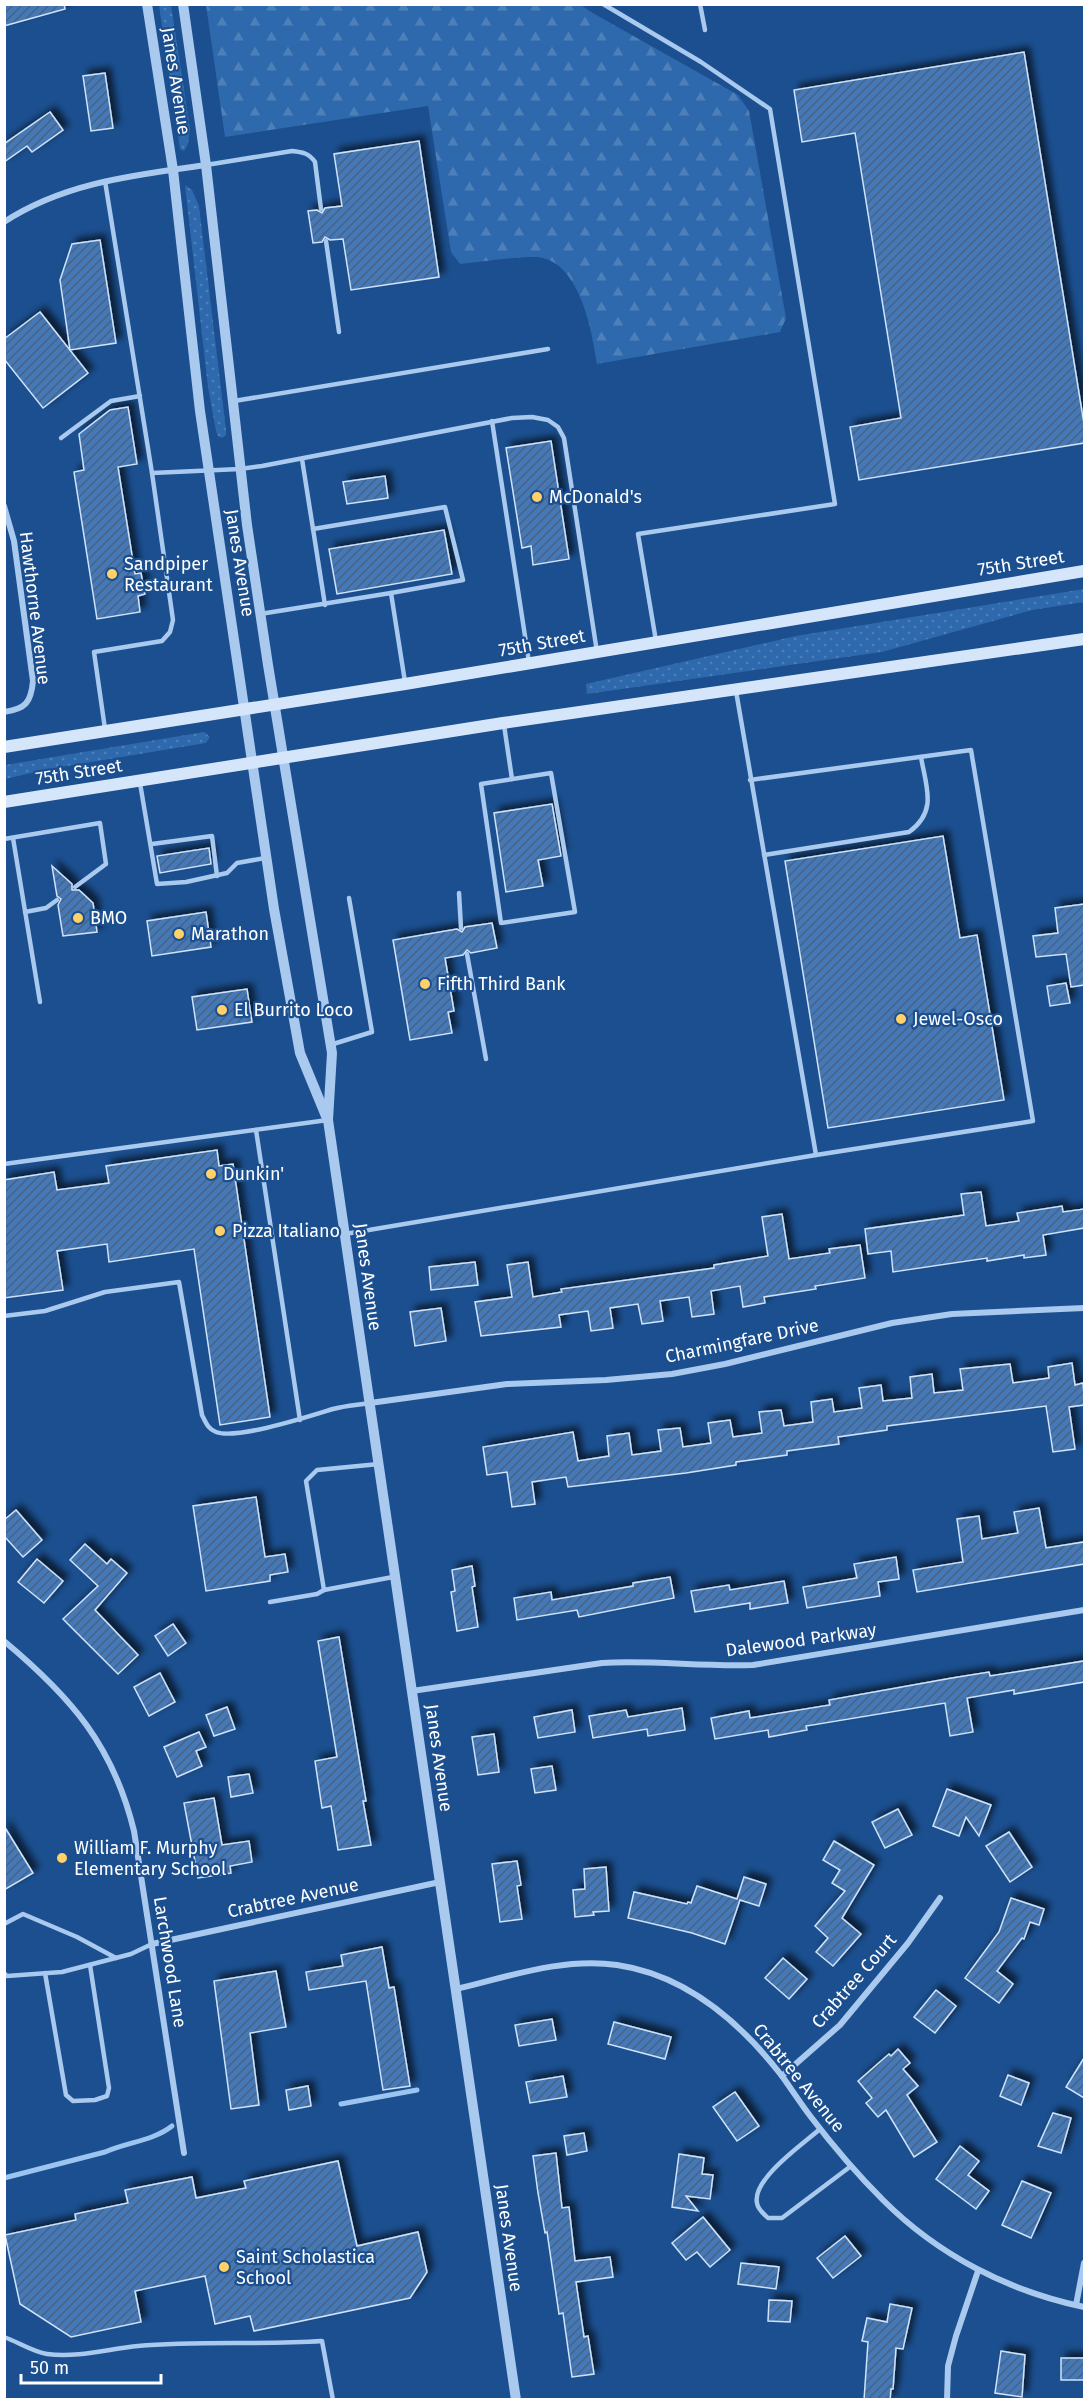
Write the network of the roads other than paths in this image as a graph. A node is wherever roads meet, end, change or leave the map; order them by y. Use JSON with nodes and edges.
{"nodes":[{"id":1,"x":147,"y":4,"type":"edge"},
{"id":2,"x":183,"y":4,"type":"edge"},
{"id":3,"x":603,"y":4,"type":"edge"},
{"id":4,"x":700,"y":4,"type":"edge"},
{"id":5,"x":705,"y":30,"type":"dead end"},
{"id":6,"x":206,"y":165,"type":"junction"},
{"id":7,"x":172,"y":170,"type":"junction"},
{"id":8,"x":105,"y":181,"type":"junction"},
{"id":9,"x":321,"y":209,"type":"dead end"},
{"id":10,"x":4,"y":222,"type":"edge"},
{"id":11,"x":326,"y":241,"type":"dead end"},
{"id":12,"x":339,"y":332,"type":"dead end"},
{"id":13,"x":548,"y":349,"type":"dead end"},
{"id":14,"x":140,"y":396,"type":"junction"},
{"id":15,"x":234,"y":401,"type":"junction"},
{"id":16,"x":492,"y":421,"type":"junction"},
{"id":17,"x":61,"y":438,"type":"dead end"},
{"id":18,"x":302,"y":459,"type":"junction"},
{"id":19,"x":209,"y":469,"type":"junction"},
{"id":20,"x":240,"y":469,"type":"junction"},
{"id":21,"x":152,"y":473,"type":"junction"},
{"id":22,"x":4,"y":506,"type":"edge"},
{"id":23,"x":313,"y":529,"type":"junction"},
{"id":24,"x":1084,"y":571,"type":"edge"},
{"id":25,"x":391,"y":593,"type":"junction"},
{"id":26,"x":325,"y":605,"type":"junction"},
{"id":27,"x":260,"y":614,"type":"junction"},
{"id":28,"x":1084,"y":639,"type":"edge"},
{"id":29,"x":656,"y":641,"type":"junction"},
{"id":30,"x":597,"y":652,"type":"junction"},
{"id":31,"x":529,"y":663,"type":"junction"},
{"id":32,"x":405,"y":684,"type":"junction"},
{"id":33,"x":736,"y":690,"type":"junction"},
{"id":34,"x":274,"y":705,"type":"junction"},
{"id":35,"x":245,"y":709,"type":"junction"},
{"id":36,"x":4,"y":712,"type":"edge"},
{"id":37,"x":503,"y":723,"type":"junction"},
{"id":38,"x":106,"y":731,"type":"junction"},
{"id":39,"x":4,"y":747,"type":"edge"},
{"id":40,"x":283,"y":757,"type":"junction"},
{"id":41,"x":921,"y":757,"type":"junction"},
{"id":42,"x":252,"y":761,"type":"junction"},
{"id":43,"x":512,"y":778,"type":"junction"},
{"id":44,"x":140,"y":780,"type":"junction"},
{"id":45,"x":750,"y":780,"type":"junction"},
{"id":46,"x":4,"y":802,"type":"edge"},
{"id":47,"x":13,"y":838,"type":"junction"},
{"id":48,"x":4,"y":839,"type":"edge"},
{"id":49,"x":152,"y":843,"type":"junction"},
{"id":50,"x":764,"y":855,"type":"junction"},
{"id":51,"x":266,"y":857,"type":"junction"},
{"id":52,"x":217,"y":876,"type":"junction"},
{"id":53,"x":75,"y":887,"type":"dead end"},
{"id":54,"x":459,"y":893,"type":"dead end"},
{"id":55,"x":349,"y":898,"type":"dead end"},
{"id":56,"x":57,"y":900,"type":"dead end"},
{"id":57,"x":25,"y":912,"type":"junction"},
{"id":58,"x":461,"y":928,"type":"dead end"},
{"id":59,"x":467,"y":954,"type":"dead end"},
{"id":60,"x":40,"y":1002,"type":"dead end"},
{"id":61,"x":330,"y":1045,"type":"junction"},
{"id":62,"x":486,"y":1059,"type":"dead end"},
{"id":63,"x":328,"y":1120,"type":"junction"},
{"id":64,"x":256,"y":1130,"type":"junction"},
{"id":65,"x":816,"y":1155,"type":"junction"},
{"id":66,"x":4,"y":1164,"type":"edge"},
{"id":67,"x":345,"y":1234,"type":"junction"},
{"id":68,"x":1084,"y":1308,"type":"edge"},
{"id":69,"x":4,"y":1316,"type":"edge"},
{"id":70,"x":370,"y":1403,"type":"junction"},
{"id":71,"x":300,"y":1419,"type":"junction"},
{"id":72,"x":379,"y":1464,"type":"junction"},
{"id":73,"x":395,"y":1576,"type":"junction"},
{"id":74,"x":324,"y":1590,"type":"junction"},
{"id":75,"x":270,"y":1602,"type":"dead end"},
{"id":76,"x":1084,"y":1610,"type":"edge"},
{"id":77,"x":4,"y":1641,"type":"edge"},
{"id":78,"x":412,"y":1691,"type":"junction"},
{"id":79,"x":440,"y":1882,"type":"junction"},
{"id":80,"x":940,"y":1898,"type":"dead end"},
{"id":81,"x":4,"y":1924,"type":"edge"},
{"id":82,"x":152,"y":1944,"type":"junction"},
{"id":83,"x":116,"y":1958,"type":"junction"},
{"id":84,"x":90,"y":1965,"type":"junction"},
{"id":85,"x":4,"y":1973,"type":"edge"},
{"id":86,"x":45,"y":1973,"type":"junction"},
{"id":87,"x":456,"y":1989,"type":"junction"},
{"id":88,"x":782,"y":2076,"type":"junction"},
{"id":89,"x":820,"y":2129,"type":"junction"},
{"id":90,"x":184,"y":2153,"type":"dead end"},
{"id":91,"x":851,"y":2166,"type":"junction"},
{"id":92,"x":1084,"y":2263,"type":"edge"},
{"id":93,"x":978,"y":2271,"type":"junction"},
{"id":94,"x":1076,"y":2305,"type":"junction"},
{"id":95,"x":1084,"y":2307,"type":"edge"},
{"id":96,"x":4,"y":2337,"type":"edge"},
{"id":97,"x":333,"y":2400,"type":"edge"},
{"id":98,"x":516,"y":2400,"type":"edge"},
{"id":99,"x":947,"y":2400,"type":"edge"}],
"edges":[{"from":1,"to":7,"type":"street","name":"Janes Avenue"},
{"from":2,"to":6,"type":"street","name":"Janes Avenue"},
{"from":3,"to":29,"type":"lane"},
{"from":4,"to":5,"type":"lane"},
{"from":6,"to":7,"type":"street"},
{"from":6,"to":9,"type":"lane"},
{"from":6,"to":15,"type":"street","name":"Janes Avenue"},
{"from":7,"to":8,"type":"street"},
{"from":7,"to":19,"type":"street","name":"Janes Avenue"},
{"from":8,"to":10,"type":"street"},
{"from":8,"to":14,"type":"lane"},
{"from":11,"to":12,"type":"lane"},
{"from":13,"to":15,"type":"lane"},
{"from":14,"to":17,"type":"lane"},
{"from":14,"to":21,"type":"lane"},
{"from":15,"to":20,"type":"street","name":"Janes Avenue"},
{"from":16,"to":18,"type":"lane"},
{"from":16,"to":30,"type":"lane"},
{"from":16,"to":31,"type":"lane"},
{"from":18,"to":20,"type":"lane"},
{"from":18,"to":23,"type":"lane"},
{"from":19,"to":20,"type":"lane"},
{"from":19,"to":21,"type":"lane"},
{"from":19,"to":35,"type":"street","name":"Janes Avenue"},
{"from":20,"to":27,"type":"street","name":"Janes Avenue"},
{"from":21,"to":38,"type":"lane"},
{"from":22,"to":36,"type":"street","name":"Hawthorne Avenue"},
{"from":23,"to":25,"type":"lane"},
{"from":23,"to":26,"type":"lane"},
{"from":24,"to":29,"type":"main road","name":"75th Street"},
{"from":25,"to":26,"type":"lane"},
{"from":25,"to":32,"type":"lane"},
{"from":26,"to":27,"type":"lane"},
{"from":27,"to":34,"type":"street","name":"Janes Avenue"},
{"from":28,"to":33,"type":"main road","name":"75th Street"},
{"from":29,"to":30,"type":"main road","name":"75th Street"},
{"from":30,"to":31,"type":"main road","name":"75th Street"},
{"from":31,"to":32,"type":"main road","name":"75th Street"},
{"from":32,"to":34,"type":"main road","name":"75th Street"},
{"from":33,"to":37,"type":"main road","name":"75th Street"},
{"from":33,"to":45,"type":"lane"},
{"from":34,"to":35,"type":"main road","name":"75th Street"},
{"from":34,"to":40,"type":"street","name":"Janes Avenue"},
{"from":35,"to":38,"type":"main road","name":"75th Street"},
{"from":35,"to":42,"type":"street","name":"Janes Avenue"},
{"from":37,"to":40,"type":"main road","name":"75th Street"},
{"from":37,"to":43,"type":"lane"},
{"from":38,"to":39,"type":"main road","name":"75th Street"},
{"from":40,"to":42,"type":"main road","name":"75th Street"},
{"from":40,"to":61,"type":"street","name":"Janes Avenue"},
{"from":41,"to":45,"type":"lane"},
{"from":41,"to":50,"type":"lane"},
{"from":41,"to":65,"type":"lane"},
{"from":42,"to":44,"type":"main road","name":"75th Street"},
{"from":42,"to":51,"type":"street","name":"Janes Avenue"},
{"from":43,"to":43,"type":"lane"},
{"from":44,"to":46,"type":"main road","name":"75th Street"},
{"from":44,"to":49,"type":"lane"},
{"from":45,"to":50,"type":"lane"},
{"from":47,"to":48,"type":"lane"},
{"from":47,"to":53,"type":"lane"},
{"from":47,"to":57,"type":"lane"},
{"from":49,"to":52,"type":"lane"},
{"from":49,"to":52,"type":"lane"},
{"from":50,"to":65,"type":"lane"},
{"from":51,"to":52,"type":"lane"},
{"from":51,"to":63,"type":"street","name":"Janes Avenue"},
{"from":54,"to":58,"type":"lane"},
{"from":55,"to":61,"type":"lane"},
{"from":56,"to":57,"type":"lane"},
{"from":57,"to":60,"type":"lane"},
{"from":59,"to":62,"type":"lane"},
{"from":61,"to":63,"type":"street","name":"Janes Avenue"},
{"from":63,"to":64,"type":"lane"},
{"from":63,"to":67,"type":"street","name":"Janes Avenue"},
{"from":64,"to":66,"type":"lane"},
{"from":64,"to":71,"type":"lane"},
{"from":65,"to":67,"type":"lane"},
{"from":67,"to":70,"type":"street","name":"Janes Avenue"},
{"from":68,"to":70,"type":"street","name":"Charmingfare Drive"},
{"from":69,"to":71,"type":"lane"},
{"from":70,"to":71,"type":"lane"},
{"from":70,"to":72,"type":"street","name":"Janes Avenue"},
{"from":72,"to":73,"type":"street","name":"Janes Avenue"},
{"from":72,"to":74,"type":"lane"},
{"from":73,"to":74,"type":"lane"},
{"from":73,"to":78,"type":"street","name":"Janes Avenue"},
{"from":74,"to":75,"type":"lane"},
{"from":76,"to":78,"type":"street","name":"Dalewood Parkway"},
{"from":77,"to":82,"type":"street","name":"Larchwood Lane"},
{"from":78,"to":79,"type":"street","name":"Janes Avenue"},
{"from":79,"to":82,"type":"street","name":"Crabtree Avenue"},
{"from":79,"to":87,"type":"street","name":"Janes Avenue"},
{"from":80,"to":88,"type":"street","name":"Crabtree Court"},
{"from":81,"to":83,"type":"lane"},
{"from":82,"to":83,"type":"lane"},
{"from":82,"to":90,"type":"street","name":"Larchwood Lane"},
{"from":83,"to":84,"type":"lane"},
{"from":84,"to":86,"type":"lane"},
{"from":84,"to":86,"type":"lane"},
{"from":85,"to":86,"type":"lane"},
{"from":87,"to":88,"type":"street","name":"Crabtree Avenue"},
{"from":87,"to":98,"type":"street","name":"Janes Avenue"},
{"from":88,"to":89,"type":"street","name":"Crabtree Avenue"},
{"from":89,"to":91,"type":"street","name":"Crabtree Avenue"},
{"from":89,"to":91,"type":"lane"},
{"from":91,"to":93,"type":"street","name":"Crabtree Avenue"},
{"from":92,"to":94,"type":"street"},
{"from":93,"to":94,"type":"street","name":"Crabtree Avenue"},
{"from":93,"to":99,"type":"street"},
{"from":94,"to":95,"type":"street","name":"Crabtree Avenue"},
{"from":96,"to":97,"type":"lane"}]}
